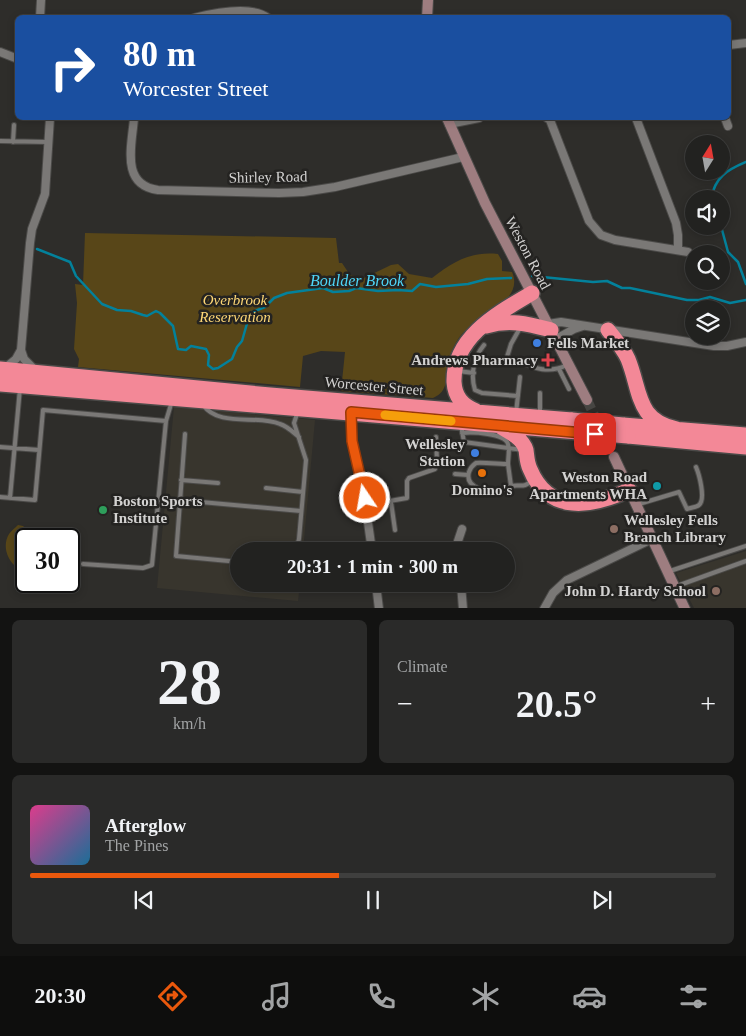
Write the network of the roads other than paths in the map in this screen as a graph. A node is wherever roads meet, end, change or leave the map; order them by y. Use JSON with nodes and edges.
{"nodes":[{"id":1,"x":41,"y":0,"type":"edge"},
{"id":2,"x":428,"y":0,"type":"edge"},
{"id":3,"x":40,"y":15,"type":"edge"},
{"id":4,"x":217,"y":15,"type":"edge"},
{"id":5,"x":263,"y":15,"type":"edge"},
{"id":6,"x":427,"y":15,"type":"edge"},
{"id":7,"x":746,"y":43,"type":"edge"},
{"id":8,"x":731,"y":45,"type":"edge"},
{"id":9,"x":0,"y":52,"type":"edge"},
{"id":10,"x":15,"y":58,"type":"edge"},
{"id":11,"x":50,"y":120,"type":"edge"},
{"id":12,"x":134,"y":120,"type":"edge"},
{"id":13,"x":448,"y":120,"type":"edge"},
{"id":14,"x":549,"y":120,"type":"edge"},
{"id":15,"x":637,"y":120,"type":"edge"},
{"id":16,"x":726,"y":120,"type":"edge"},
{"id":17,"x":14,"y":125,"type":"dead end"},
{"id":18,"x":728,"y":126,"type":"dead end"},
{"id":19,"x":0,"y":141,"type":"edge"},
{"id":20,"x":13,"y":142,"type":"junction"},
{"id":21,"x":49,"y":142,"type":"junction"},
{"id":22,"x":463,"y":157,"type":"junction"},
{"id":23,"x":678,"y":250,"type":"junction"},
{"id":24,"x":685,"y":251,"type":"edge"},
{"id":25,"x":529,"y":295,"type":"junction"},
{"id":26,"x":520,"y":322,"type":"junction"},
{"id":27,"x":587,"y":326,"type":"junction"},
{"id":28,"x":482,"y":327,"type":"junction"},
{"id":29,"x":608,"y":330,"type":"junction"},
{"id":30,"x":552,"y":331,"type":"junction"},
{"id":31,"x":746,"y":342,"type":"edge"},
{"id":32,"x":484,"y":345,"type":"dead end"},
{"id":33,"x":22,"y":350,"type":"junction"},
{"id":34,"x":564,"y":367,"type":"junction"},
{"id":35,"x":38,"y":372,"type":"junction"},
{"id":36,"x":474,"y":372,"type":"junction"},
{"id":37,"x":1,"y":374,"type":"edge"},
{"id":38,"x":455,"y":376,"type":"junction"},
{"id":39,"x":520,"y":377,"type":"dead end"},
{"id":40,"x":21,"y":378,"type":"junction"},
{"id":41,"x":569,"y":389,"type":"dead end"},
{"id":42,"x":540,"y":393,"type":"dead end"},
{"id":43,"x":518,"y":396,"type":"junction"},
{"id":44,"x":174,"y":399,"type":"junction"},
{"id":45,"x":587,"y":400,"type":"tunnel mouth"},
{"id":46,"x":200,"y":401,"type":"junction"},
{"id":47,"x":641,"y":404,"type":"junction"},
{"id":48,"x":425,"y":407,"type":"junction"},
{"id":49,"x":302,"y":409,"type":"junction"},
{"id":50,"x":351,"y":412,"type":"junction"},
{"id":51,"x":483,"y":412,"type":"junction"},
{"id":52,"x":516,"y":415,"type":"junction"},
{"id":53,"x":540,"y":417,"type":"junction"},
{"id":54,"x":166,"y":421,"type":"junction"},
{"id":55,"x":494,"y":424,"type":"junction"},
{"id":56,"x":575,"y":426,"type":"junction"},
{"id":57,"x":461,"y":427,"type":"junction"},
{"id":58,"x":556,"y":430,"type":"junction"},
{"id":59,"x":677,"y":430,"type":"junction"},
{"id":60,"x":626,"y":431,"type":"junction"},
{"id":61,"x":184,"y":434,"type":"dead end"},
{"id":62,"x":746,"y":436,"type":"edge"},
{"id":63,"x":436,"y":437,"type":"dead end"},
{"id":64,"x":299,"y":438,"type":"junction"},
{"id":65,"x":0,"y":447,"type":"edge"},
{"id":66,"x":746,"y":447,"type":"edge"},
{"id":67,"x":14,"y":448,"type":"junction"},
{"id":68,"x":508,"y":448,"type":"junction"},
{"id":69,"x":39,"y":450,"type":"junction"},
{"id":70,"x":526,"y":451,"type":"junction"},
{"id":71,"x":614,"y":457,"type":"tunnel mouth"},
{"id":72,"x":508,"y":464,"type":"junction"},
{"id":73,"x":696,"y":467,"type":"dead end"},
{"id":74,"x":455,"y":474,"type":"dead end"},
{"id":75,"x":468,"y":475,"type":"junction"},
{"id":76,"x":535,"y":479,"type":"junction"},
{"id":77,"x":181,"y":480,"type":"junction"},
{"id":78,"x":218,"y":483,"type":"dead end"},
{"id":79,"x":511,"y":486,"type":"junction"},
{"id":80,"x":266,"y":488,"type":"dead end"},
{"id":81,"x":629,"y":490,"type":"junction"},
{"id":82,"x":303,"y":492,"type":"junction"},
{"id":83,"x":0,"y":498,"type":"edge"},
{"id":84,"x":10,"y":498,"type":"junction"},
{"id":85,"x":179,"y":500,"type":"junction"},
{"id":86,"x":391,"y":502,"type":"junction"},
{"id":87,"x":366,"y":505,"type":"junction"},
{"id":88,"x":636,"y":505,"type":"junction"},
{"id":89,"x":301,"y":511,"type":"junction"},
{"id":90,"x":395,"y":530,"type":"dead end"},
{"id":91,"x":462,"y":530,"type":"dead end"},
{"id":92,"x":652,"y":539,"type":"junction"},
{"id":93,"x":298,"y":542,"type":"edge"},
{"id":94,"x":371,"y":542,"type":"edge"},
{"id":95,"x":458,"y":542,"type":"edge"},
{"id":96,"x":746,"y":546,"type":"edge"},
{"id":97,"x":230,"y":561,"type":"edge"},
{"id":98,"x":746,"y":562,"type":"edge"},
{"id":99,"x":83,"y":564,"type":"dead end"},
{"id":100,"x":668,"y":572,"type":"junction"},
{"id":101,"x":675,"y":587,"type":"junction"},
{"id":102,"x":377,"y":592,"type":"edge"},
{"id":103,"x":461,"y":592,"type":"edge"},
{"id":104,"x":379,"y":608,"type":"edge"},
{"id":105,"x":463,"y":608,"type":"edge"},
{"id":106,"x":544,"y":608,"type":"edge"},
{"id":107,"x":685,"y":608,"type":"edge"}],
"edges":[{"from":1,"to":3,"type":"street"},
{"from":2,"to":6,"type":"main road"},
{"from":4,"to":5,"type":"street"},
{"from":7,"to":8,"type":"street"},
{"from":9,"to":10,"type":"street"},
{"from":11,"to":21,"type":"street"},
{"from":12,"to":22,"type":"street","name":"Shirley Road"},
{"from":13,"to":22,"type":"main road","name":"Weston Road"},
{"from":14,"to":23,"type":"street"},
{"from":15,"to":23,"type":"street"},
{"from":16,"to":18,"type":"street"},
{"from":17,"to":20,"type":"lane"},
{"from":19,"to":20,"type":"lane"},
{"from":20,"to":21,"type":"lane"},
{"from":21,"to":33,"type":"street"},
{"from":22,"to":25,"type":"main road","name":"Weston Road"},
{"from":23,"to":24,"type":"street"},
{"from":25,"to":26,"type":"highway"},
{"from":25,"to":28,"type":"highway"},
{"from":25,"to":30,"type":"main road","name":"Weston Road"},
{"from":26,"to":28,"type":"highway"},
{"from":26,"to":30,"type":"highway"},
{"from":26,"to":34,"type":"lane"},
{"from":27,"to":29,"type":"street"},
{"from":27,"to":30,"type":"street"},
{"from":27,"to":30,"type":"street"},
{"from":28,"to":38,"type":"highway"},
{"from":29,"to":31,"type":"street"},
{"from":29,"to":47,"type":"highway"},
{"from":30,"to":34,"type":"main road","name":"Weston Road"},
{"from":32,"to":36,"type":"lane"},
{"from":33,"to":35,"type":"street"},
{"from":33,"to":37,"type":"street"},
{"from":34,"to":41,"type":"lane"},
{"from":34,"to":45,"type":"main road","name":"Weston Road"},
{"from":35,"to":40,"type":"highway","name":"Worcester Street"},
{"from":35,"to":48,"type":"highway","name":"Worcester Street"},
{"from":36,"to":38,"type":"lane"},
{"from":36,"to":43,"type":"lane"},
{"from":37,"to":40,"type":"highway","name":"Worcester Street"},
{"from":38,"to":48,"type":"highway"},
{"from":38,"to":51,"type":"highway"},
{"from":39,"to":43,"type":"lane"},
{"from":40,"to":44,"type":"highway","name":"Worcester Street"},
{"from":40,"to":67,"type":"lane"},
{"from":42,"to":53,"type":"lane"},
{"from":43,"to":52,"type":"lane"},
{"from":44,"to":46,"type":"highway","name":"Worcester Street"},
{"from":44,"to":54,"type":"lane"},
{"from":46,"to":49,"type":"highway","name":"Worcester Street"},
{"from":46,"to":64,"type":"lane"},
{"from":47,"to":59,"type":"highway"},
{"from":47,"to":60,"type":"highway"},
{"from":48,"to":51,"type":"highway","name":"Worcester Street"},
{"from":49,"to":50,"type":"highway","name":"Worcester Street"},
{"from":49,"to":64,"type":"lane"},
{"from":50,"to":57,"type":"highway","name":"Worcester Street"},
{"from":50,"to":87,"type":"street"},
{"from":51,"to":52,"type":"highway","name":"Worcester Street"},
{"from":52,"to":53,"type":"highway","name":"Worcester Street"},
{"from":53,"to":56,"type":"highway","name":"Worcester Street"},
{"from":54,"to":69,"type":"lane"},
{"from":54,"to":99,"type":"lane"},
{"from":55,"to":57,"type":"highway","name":"Worcester Street"},
{"from":55,"to":58,"type":"highway","name":"Worcester Street"},
{"from":55,"to":70,"type":"highway"},
{"from":56,"to":58,"type":"highway","name":"Worcester Street"},
{"from":56,"to":60,"type":"highway","name":"Worcester Street","bridge":true},
{"from":57,"to":68,"type":"lane"},
{"from":57,"to":68,"type":"lane"},
{"from":58,"to":70,"type":"highway"},
{"from":59,"to":60,"type":"highway","name":"Worcester Street"},
{"from":59,"to":62,"type":"highway","name":"Worcester Street"},
{"from":60,"to":66,"type":"highway","name":"Worcester Street"},
{"from":61,"to":77,"type":"lane"},
{"from":63,"to":86,"type":"lane"},
{"from":64,"to":82,"type":"lane"},
{"from":65,"to":67,"type":"lane"},
{"from":67,"to":69,"type":"lane"},
{"from":67,"to":84,"type":"lane"},
{"from":68,"to":70,"type":"lane"},
{"from":68,"to":72,"type":"lane"},
{"from":69,"to":84,"type":"lane"},
{"from":70,"to":76,"type":"highway"},
{"from":71,"to":81,"type":"main road"},
{"from":72,"to":75,"type":"lane"},
{"from":72,"to":79,"type":"lane"},
{"from":73,"to":88,"type":"lane"},
{"from":74,"to":75,"type":"lane"},
{"from":75,"to":79,"type":"lane"},
{"from":76,"to":79,"type":"lane"},
{"from":76,"to":81,"type":"highway"},
{"from":77,"to":78,"type":"lane"},
{"from":77,"to":85,"type":"lane"},
{"from":80,"to":82,"type":"lane"},
{"from":81,"to":88,"type":"main road"},
{"from":82,"to":89,"type":"lane"},
{"from":83,"to":84,"type":"lane"},
{"from":85,"to":89,"type":"lane"},
{"from":85,"to":97,"type":"lane"},
{"from":86,"to":87,"type":"lane"},
{"from":86,"to":90,"type":"lane"},
{"from":87,"to":94,"type":"street"},
{"from":88,"to":92,"type":"main road"},
{"from":89,"to":93,"type":"lane"},
{"from":91,"to":95,"type":"street"},
{"from":92,"to":100,"type":"main road"},
{"from":92,"to":106,"type":"street"},
{"from":96,"to":100,"type":"lane"},
{"from":98,"to":101,"type":"lane"},
{"from":100,"to":101,"type":"main road"},
{"from":101,"to":107,"type":"main road"},
{"from":102,"to":104,"type":"street"},
{"from":103,"to":105,"type":"street"}]}
